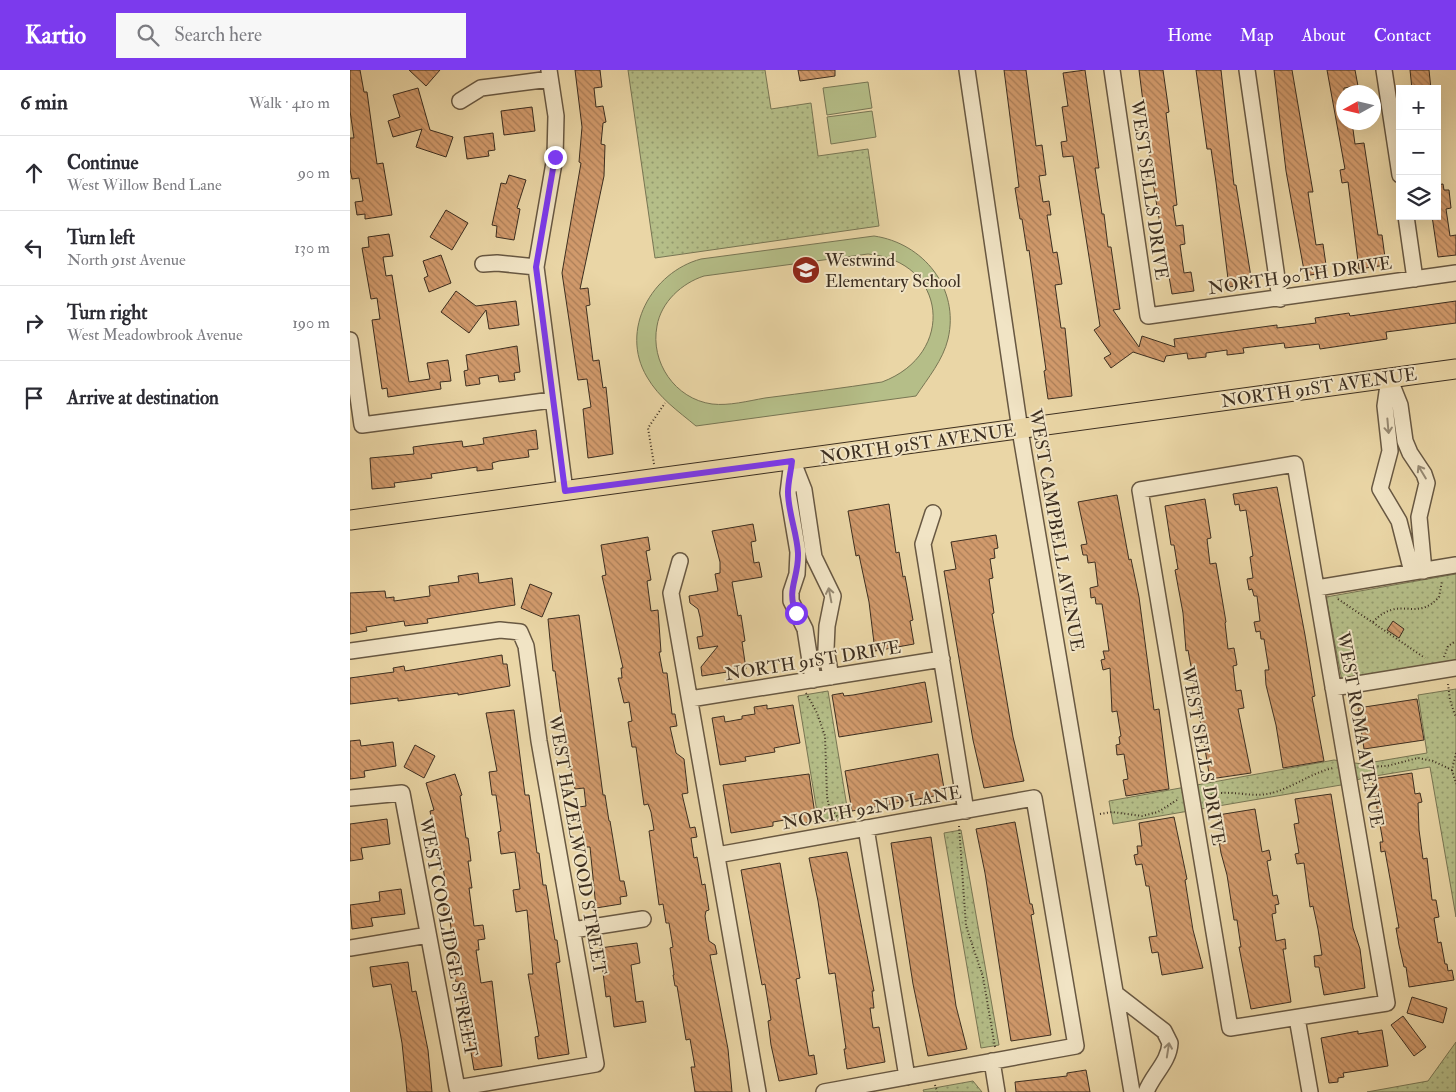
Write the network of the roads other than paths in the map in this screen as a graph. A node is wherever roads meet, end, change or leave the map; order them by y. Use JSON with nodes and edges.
{"nodes":[{"id":1,"x":967,"y":70,"type":"edge"},
{"id":2,"x":1112,"y":70,"type":"edge"},
{"id":3,"x":1247,"y":70,"type":"edge"},
{"id":4,"x":1384,"y":70,"type":"edge"},
{"id":5,"x":550,"y":74,"type":"edge"},
{"id":6,"x":460,"y":101,"type":"dead end"},
{"id":7,"x":1396,"y":149,"type":"edge"},
{"id":8,"x":1407,"y":220,"type":"edge"},
{"id":9,"x":483,"y":264,"type":"dead end"},
{"id":10,"x":536,"y":267,"type":"junction"},
{"id":11,"x":1456,"y":273,"type":"edge"},
{"id":12,"x":1415,"y":279,"type":"junction"},
{"id":13,"x":1280,"y":299,"type":"junction"},
{"id":14,"x":1148,"y":316,"type":"joint"},
{"id":15,"x":350,"y":340,"type":"edge"},
{"id":16,"x":1456,"y":369,"type":"edge"},
{"id":17,"x":1389,"y":378,"type":"junction"},
{"id":18,"x":552,"y":400,"type":"junction"},
{"id":19,"x":1020,"y":430,"type":"junction"},
{"id":20,"x":792,"y":461,"type":"junction"},
{"id":21,"x":1295,"y":464,"type":"joint"},
{"id":22,"x":565,"y":491,"type":"junction"},
{"id":23,"x":1422,"y":505,"type":"junction"},
{"id":24,"x":933,"y":513,"type":"dead end"},
{"id":25,"x":1395,"y":513,"type":"junction"},
{"id":26,"x":350,"y":520,"type":"edge"},
{"id":27,"x":680,"y":561,"type":"dead end"},
{"id":28,"x":1456,"y":565,"type":"edge"},
{"id":29,"x":1418,"y":572,"type":"junction"},
{"id":30,"x":1317,"y":588,"type":"junction"},
{"id":31,"x":827,"y":626,"type":"junction"},
{"id":32,"x":805,"y":629,"type":"junction"},
{"id":33,"x":350,"y":651,"type":"edge"},
{"id":34,"x":942,"y":659,"type":"junction"},
{"id":35,"x":1446,"y":663,"type":"edge"},
{"id":36,"x":831,"y":677,"type":"junction"},
{"id":37,"x":808,"y":680,"type":"junction"},
{"id":38,"x":1333,"y":688,"type":"junction"},
{"id":39,"x":690,"y":699,"type":"junction"},
{"id":40,"x":350,"y":798,"type":"edge"},
{"id":41,"x":966,"y":810,"type":"junction"},
{"id":42,"x":866,"y":828,"type":"junction"},
{"id":43,"x":717,"y":854,"type":"junction"},
{"id":44,"x":643,"y":918,"type":"dead end"},
{"id":45,"x":572,"y":930,"type":"junction"},
{"id":46,"x":428,"y":935,"type":"junction"},
{"id":47,"x":350,"y":948,"type":"edge"},
{"id":48,"x":1116,"y":994,"type":"junction"},
{"id":49,"x":1297,"y":1018,"type":"junction"},
{"id":50,"x":992,"y":1061,"type":"junction"},
{"id":51,"x":1128,"y":1063,"type":"junction"},
{"id":52,"x":1159,"y":1070,"type":"junction"},
{"id":53,"x":907,"y":1077,"type":"junction"},
{"id":54,"x":457,"y":1088,"type":"joint"},
{"id":55,"x":758,"y":1092,"type":"edge"},
{"id":56,"x":824,"y":1092,"type":"edge"},
{"id":57,"x":997,"y":1092,"type":"edge"},
{"id":58,"x":1132,"y":1092,"type":"edge"},
{"id":59,"x":1146,"y":1092,"type":"edge"},
{"id":60,"x":1310,"y":1092,"type":"edge"}],
"edges":[{"from":1,"to":19,"type":"street","name":"WEST CAMPBELL AVENUE"},
{"from":2,"to":14,"type":"street","name":"WEST SELLS DRIVE"},
{"from":3,"to":13,"type":"street"},
{"from":4,"to":7,"type":"street"},
{"from":5,"to":6,"type":"street"},
{"from":5,"to":10,"type":"street"},
{"from":8,"to":12,"type":"street"},
{"from":9,"to":10,"type":"street"},
{"from":10,"to":18,"type":"street"},
{"from":11,"to":12,"type":"street","name":"NORTH 90TH DRIVE"},
{"from":12,"to":13,"type":"street","name":"NORTH 90TH DRIVE"},
{"from":13,"to":14,"type":"street","name":"NORTH 90TH DRIVE"},
{"from":15,"to":18,"type":"street"},
{"from":16,"to":17,"type":"main road","name":"NORTH 91ST AVENUE"},
{"from":17,"to":19,"type":"main road","name":"NORTH 91ST AVENUE"},
{"from":23,"to":17,"type":"street","one_way":true},
{"from":17,"to":25,"type":"street","one_way":true},
{"from":18,"to":22,"type":"street"},
{"from":19,"to":20,"type":"main road","name":"NORTH 91ST AVENUE"},
{"from":19,"to":48,"type":"street","name":"WEST CAMPBELL AVENUE"},
{"from":20,"to":22,"type":"main road","name":"NORTH 91ST AVENUE"},
{"from":31,"to":20,"type":"street","one_way":true},
{"from":20,"to":32,"type":"street"},
{"from":21,"to":30,"type":"street","name":"WEST ROMA AVENUE"},
{"from":21,"to":49,"type":"street","name":"WEST SELLS DRIVE"},
{"from":22,"to":26,"type":"main road","name":"NORTH 91ST AVENUE"},
{"from":23,"to":25,"type":"street"},
{"from":23,"to":29,"type":"street"},
{"from":24,"to":34,"type":"street"},
{"from":25,"to":29,"type":"street"},
{"from":27,"to":39,"type":"street"},
{"from":28,"to":29,"type":"street"},
{"from":29,"to":30,"type":"street"},
{"from":30,"to":38,"type":"street","name":"WEST ROMA AVENUE"},
{"from":31,"to":32,"type":"street"},
{"from":31,"to":36,"type":"street"},
{"from":32,"to":37,"type":"street"},
{"from":33,"to":45,"type":"street","name":"WEST HAZELWOOD STREET"},
{"from":34,"to":36,"type":"street","name":"NORTH 91ST DRIVE"},
{"from":34,"to":41,"type":"street"},
{"from":35,"to":38,"type":"street"},
{"from":36,"to":37,"type":"street","name":"NORTH 91ST DRIVE"},
{"from":37,"to":39,"type":"street","name":"NORTH 91ST DRIVE"},
{"from":38,"to":49,"type":"street","name":"WEST ROMA AVENUE"},
{"from":39,"to":43,"type":"street"},
{"from":40,"to":46,"type":"street","name":"WEST COOLIDGE STREET"},
{"from":41,"to":42,"type":"street","name":"NORTH 92ND LANE"},
{"from":41,"to":50,"type":"street","name":"NORTH 92ND LANE"},
{"from":42,"to":43,"type":"street","name":"NORTH 92ND LANE"},
{"from":42,"to":53,"type":"street"},
{"from":43,"to":55,"type":"street"},
{"from":44,"to":45,"type":"street"},
{"from":45,"to":54,"type":"street","name":"WEST HAZELWOOD STREET"},
{"from":46,"to":47,"type":"street"},
{"from":46,"to":54,"type":"street","name":"WEST COOLIDGE STREET"},
{"from":48,"to":51,"type":"street","name":"WEST CAMPBELL AVENUE"},
{"from":52,"to":48,"type":"street","one_way":true},
{"from":49,"to":60,"type":"street"},
{"from":50,"to":53,"type":"street"},
{"from":50,"to":57,"type":"street"},
{"from":51,"to":52,"type":"street"},
{"from":51,"to":58,"type":"street","name":"WEST CAMPBELL AVENUE"},
{"from":52,"to":59,"type":"street"},
{"from":53,"to":56,"type":"street"}]}
